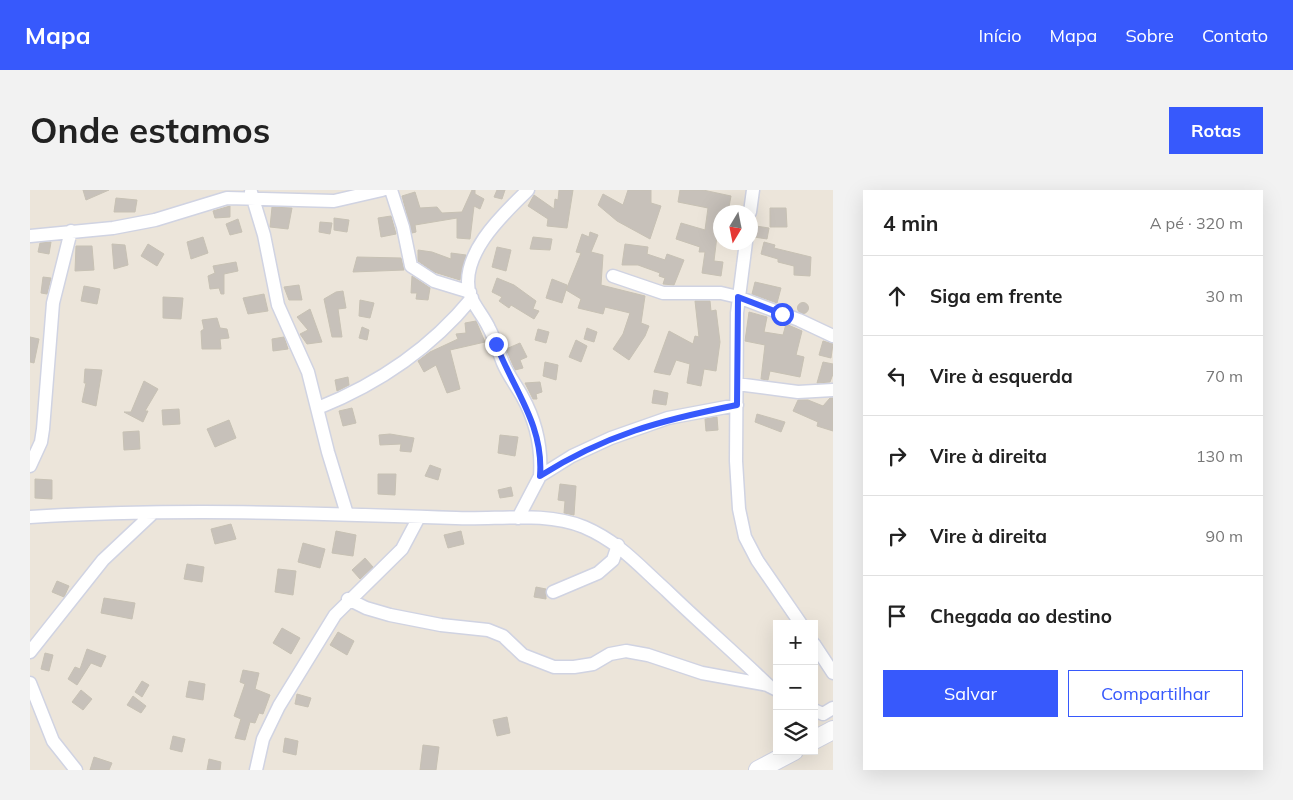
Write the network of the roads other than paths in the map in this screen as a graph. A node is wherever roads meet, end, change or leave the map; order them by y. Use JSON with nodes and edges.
{"nodes":[{"id":1,"x":382,"y":190,"type":"edge"},
{"id":2,"x":391,"y":190,"type":"edge"},
{"id":3,"x":528,"y":190,"type":"edge"},
{"id":4,"x":752,"y":190,"type":"edge"},
{"id":5,"x":251,"y":194,"type":"edge"},
{"id":6,"x":751,"y":205,"type":"edge"},
{"id":7,"x":71,"y":231,"type":"junction"},
{"id":8,"x":30,"y":236,"type":"edge"},
{"id":9,"x":745,"y":250,"type":"edge"},
{"id":10,"x":613,"y":276,"type":"dead end"},
{"id":11,"x":471,"y":295,"type":"junction"},
{"id":12,"x":738,"y":297,"type":"junction"},
{"id":13,"x":833,"y":336,"type":"edge"},
{"id":14,"x":737,"y":384,"type":"junction"},
{"id":15,"x":833,"y":390,"type":"edge"},
{"id":16,"x":737,"y":405,"type":"junction"},
{"id":17,"x":318,"y":408,"type":"junction"},
{"id":18,"x":30,"y":466,"type":"edge"},
{"id":19,"x":540,"y":476,"type":"junction"},
{"id":20,"x":153,"y":513,"type":"junction"},
{"id":21,"x":347,"y":514,"type":"junction"},
{"id":22,"x":30,"y":517,"type":"edge"},
{"id":23,"x":419,"y":517,"type":"junction"},
{"id":24,"x":518,"y":518,"type":"junction"},
{"id":25,"x":618,"y":545,"type":"junction"},
{"id":26,"x":554,"y":592,"type":"dead end"},
{"id":27,"x":348,"y":599,"type":"junction"},
{"id":28,"x":798,"y":620,"type":"edge"},
{"id":29,"x":818,"y":650,"type":"edge"},
{"id":30,"x":30,"y":652,"type":"edge"},
{"id":31,"x":833,"y":673,"type":"edge"},
{"id":32,"x":30,"y":683,"type":"edge"},
{"id":33,"x":773,"y":688,"type":"edge"},
{"id":34,"x":833,"y":708,"type":"edge"},
{"id":35,"x":818,"y":712,"type":"edge"},
{"id":36,"x":833,"y":730,"type":"edge"},
{"id":37,"x":818,"y":738,"type":"edge"},
{"id":38,"x":786,"y":755,"type":"edge"},
{"id":39,"x":76,"y":770,"type":"edge"},
{"id":40,"x":256,"y":770,"type":"edge"},
{"id":41,"x":758,"y":770,"type":"edge"}],
"edges":[{"from":1,"to":5,"type":"street"},
{"from":2,"to":11,"type":"street"},
{"from":3,"to":11,"type":"street"},
{"from":4,"to":6,"type":"street"},
{"from":5,"to":7,"type":"street"},
{"from":5,"to":17,"type":"street"},
{"from":7,"to":8,"type":"street"},
{"from":7,"to":18,"type":"street"},
{"from":9,"to":12,"type":"street"},
{"from":10,"to":12,"type":"street"},
{"from":11,"to":17,"type":"street"},
{"from":11,"to":19,"type":"street"},
{"from":12,"to":13,"type":"street"},
{"from":12,"to":14,"type":"street"},
{"from":14,"to":15,"type":"street"},
{"from":14,"to":16,"type":"street"},
{"from":16,"to":19,"type":"street"},
{"from":16,"to":28,"type":"street"},
{"from":17,"to":21,"type":"street"},
{"from":19,"to":24,"type":"street"},
{"from":20,"to":21,"type":"street"},
{"from":20,"to":22,"type":"street"},
{"from":20,"to":30,"type":"street"},
{"from":21,"to":23,"type":"street"},
{"from":23,"to":24,"type":"street"},
{"from":23,"to":27,"type":"street"},
{"from":24,"to":25,"type":"street"},
{"from":25,"to":26,"type":"street"},
{"from":25,"to":33,"type":"street"},
{"from":27,"to":33,"type":"street"},
{"from":27,"to":40,"type":"street"},
{"from":29,"to":31,"type":"street"},
{"from":32,"to":39,"type":"street"},
{"from":34,"to":35,"type":"street"},
{"from":36,"to":37,"type":"street"},
{"from":38,"to":41,"type":"street"}]}
